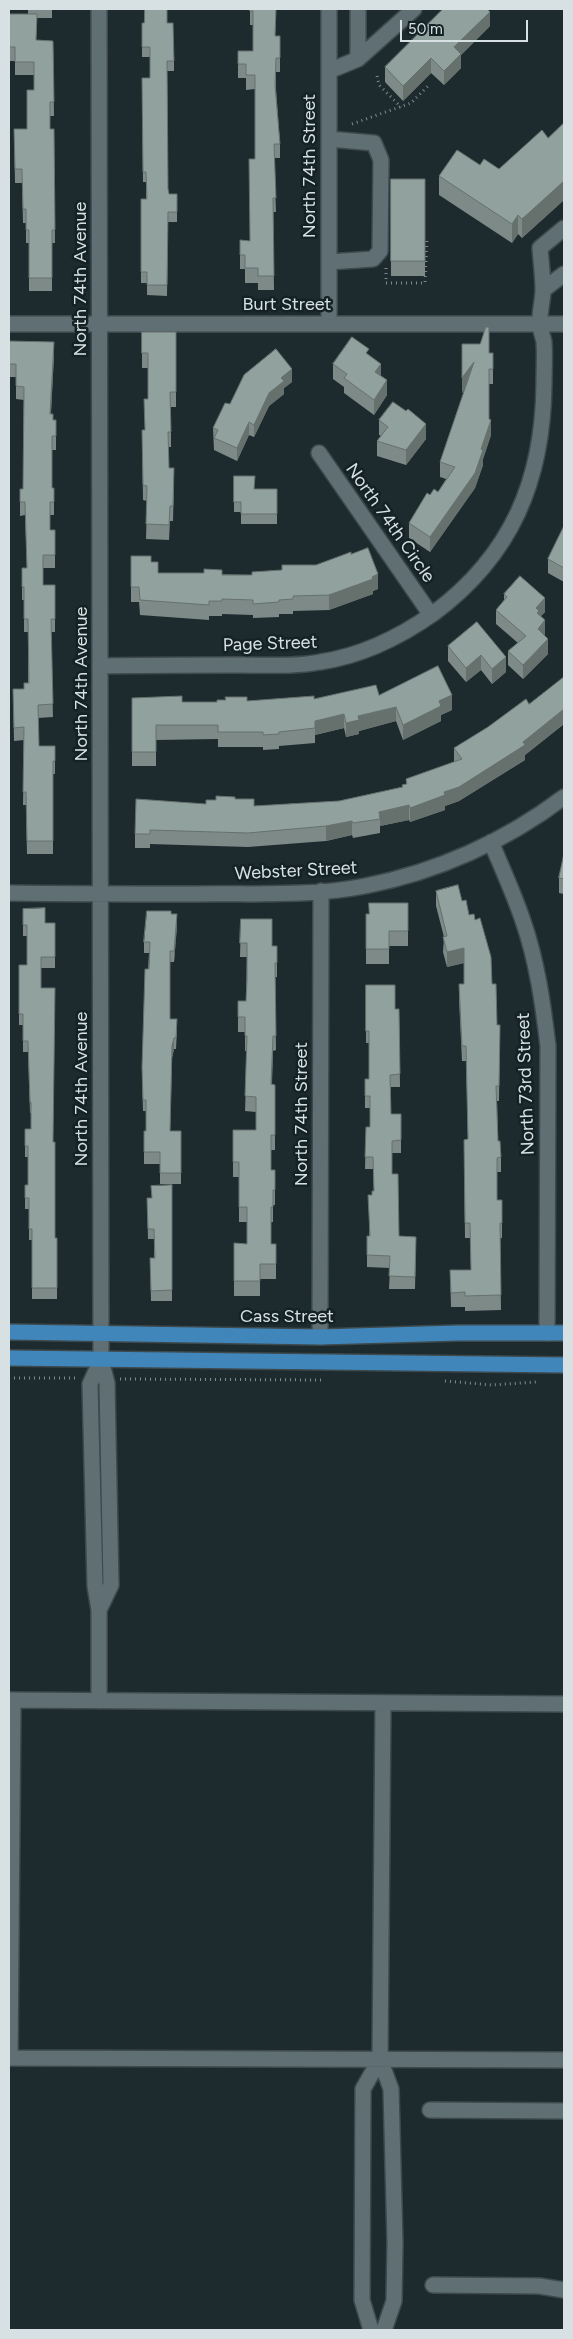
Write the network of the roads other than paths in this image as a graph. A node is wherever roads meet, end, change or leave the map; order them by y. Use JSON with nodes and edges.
{"nodes":[{"id":1,"x":99,"y":9,"type":"edge"},
{"id":2,"x":329,"y":9,"type":"edge"},
{"id":3,"x":358,"y":9,"type":"edge"},
{"id":4,"x":414,"y":9,"type":"edge"},
{"id":5,"x":358,"y":59,"type":"junction"},
{"id":6,"x":329,"y":71,"type":"junction"},
{"id":7,"x":329,"y":139,"type":"junction"},
{"id":8,"x":564,"y":228,"type":"edge"},
{"id":9,"x":329,"y":262,"type":"junction"},
{"id":10,"x":564,"y":274,"type":"edge"},
{"id":11,"x":543,"y":290,"type":"junction"},
{"id":12,"x":9,"y":324,"type":"edge"},
{"id":13,"x":99,"y":324,"type":"junction"},
{"id":14,"x":329,"y":324,"type":"junction"},
{"id":15,"x":540,"y":324,"type":"junction"},
{"id":16,"x":564,"y":324,"type":"edge"},
{"id":17,"x":319,"y":453,"type":"dead end"},
{"id":18,"x":431,"y":615,"type":"junction"},
{"id":19,"x":101,"y":666,"type":"junction"},
{"id":20,"x":564,"y":796,"type":"edge"},
{"id":21,"x":492,"y":842,"type":"junction"},
{"id":22,"x":322,"y":891,"type":"junction"},
{"id":23,"x":9,"y":893,"type":"edge"},
{"id":24,"x":101,"y":894,"type":"junction"},
{"id":25,"x":9,"y":1332,"type":"edge"},
{"id":26,"x":547,"y":1333,"type":"junction"},
{"id":27,"x":564,"y":1333,"type":"edge"},
{"id":28,"x":101,"y":1334,"type":"junction"},
{"id":29,"x":320,"y":1337,"type":"junction"},
{"id":30,"x":9,"y":1358,"type":"edge"},
{"id":31,"x":101,"y":1360,"type":"junction"},
{"id":32,"x":564,"y":1365,"type":"edge"},
{"id":33,"x":11,"y":1700,"type":"edge"},
{"id":34,"x":99,"y":1700,"type":"junction"},
{"id":35,"x":382,"y":1702,"type":"junction"},
{"id":36,"x":564,"y":1704,"type":"edge"},
{"id":37,"x":9,"y":2058,"type":"edge"},
{"id":38,"x":380,"y":2059,"type":"junction"},
{"id":39,"x":564,"y":2060,"type":"edge"},
{"id":40,"x":430,"y":2110,"type":"dead end"},
{"id":41,"x":564,"y":2111,"type":"edge"},
{"id":42,"x":433,"y":2286,"type":"dead end"},
{"id":43,"x":564,"y":2290,"type":"edge"},
{"id":44,"x":371,"y":2330,"type":"edge"},
{"id":45,"x":384,"y":2330,"type":"edge"}],
"edges":[{"from":1,"to":13,"type":"street","name":"North 74th Avenue"},
{"from":2,"to":6,"type":"street","name":"North 74th Street"},
{"from":3,"to":5,"type":"street"},
{"from":4,"to":5,"type":"street"},
{"from":5,"to":6,"type":"street"},
{"from":6,"to":7,"type":"street","name":"North 74th Street"},
{"from":7,"to":9,"type":"street","name":"North 74th Street"},
{"from":7,"to":9,"type":"street"},
{"from":8,"to":11,"type":"street"},
{"from":9,"to":14,"type":"street","name":"North 74th Street"},
{"from":10,"to":11,"type":"street"},
{"from":11,"to":15,"type":"street"},
{"from":12,"to":13,"type":"street","name":"Burt Street"},
{"from":13,"to":14,"type":"street","name":"Burt Street"},
{"from":13,"to":19,"type":"street","name":"North 74th Avenue"},
{"from":14,"to":15,"type":"street","name":"Burt Street"},
{"from":15,"to":16,"type":"street","name":"Burt Street"},
{"from":15,"to":18,"type":"street"},
{"from":17,"to":18,"type":"street","name":"North 74th Circle"},
{"from":18,"to":19,"type":"street","name":"Page Street"},
{"from":19,"to":24,"type":"street","name":"North 74th Avenue"},
{"from":20,"to":21,"type":"street","name":"Webster Street"},
{"from":21,"to":22,"type":"street","name":"Webster Street"},
{"from":21,"to":26,"type":"street","name":"North 73rd Street"},
{"from":22,"to":24,"type":"street","name":"Webster Street"},
{"from":22,"to":29,"type":"street","name":"North 74th Street"},
{"from":23,"to":24,"type":"street","name":"Webster Street"},
{"from":24,"to":28,"type":"street","name":"North 74th Avenue"},
{"from":25,"to":28,"type":"main road","name":"Cass Street"},
{"from":26,"to":27,"type":"main road","name":"Cass Street"},
{"from":26,"to":29,"type":"main road","name":"Cass Street"},
{"from":28,"to":29,"type":"main road","name":"Cass Street"},
{"from":28,"to":31,"type":"street","name":"North 74th Avenue"},
{"from":30,"to":31,"type":"main road"},
{"from":31,"to":32,"type":"main road"},
{"from":31,"to":34,"type":"street"},
{"from":33,"to":34,"type":"street"},
{"from":33,"to":37,"type":"street"},
{"from":34,"to":35,"type":"street"},
{"from":35,"to":36,"type":"street"},
{"from":35,"to":38,"type":"street"},
{"from":37,"to":38,"type":"street"},
{"from":38,"to":39,"type":"street"},
{"from":38,"to":44,"type":"street"},
{"from":38,"to":45,"type":"street"},
{"from":40,"to":41,"type":"street"},
{"from":42,"to":43,"type":"street"}]}
